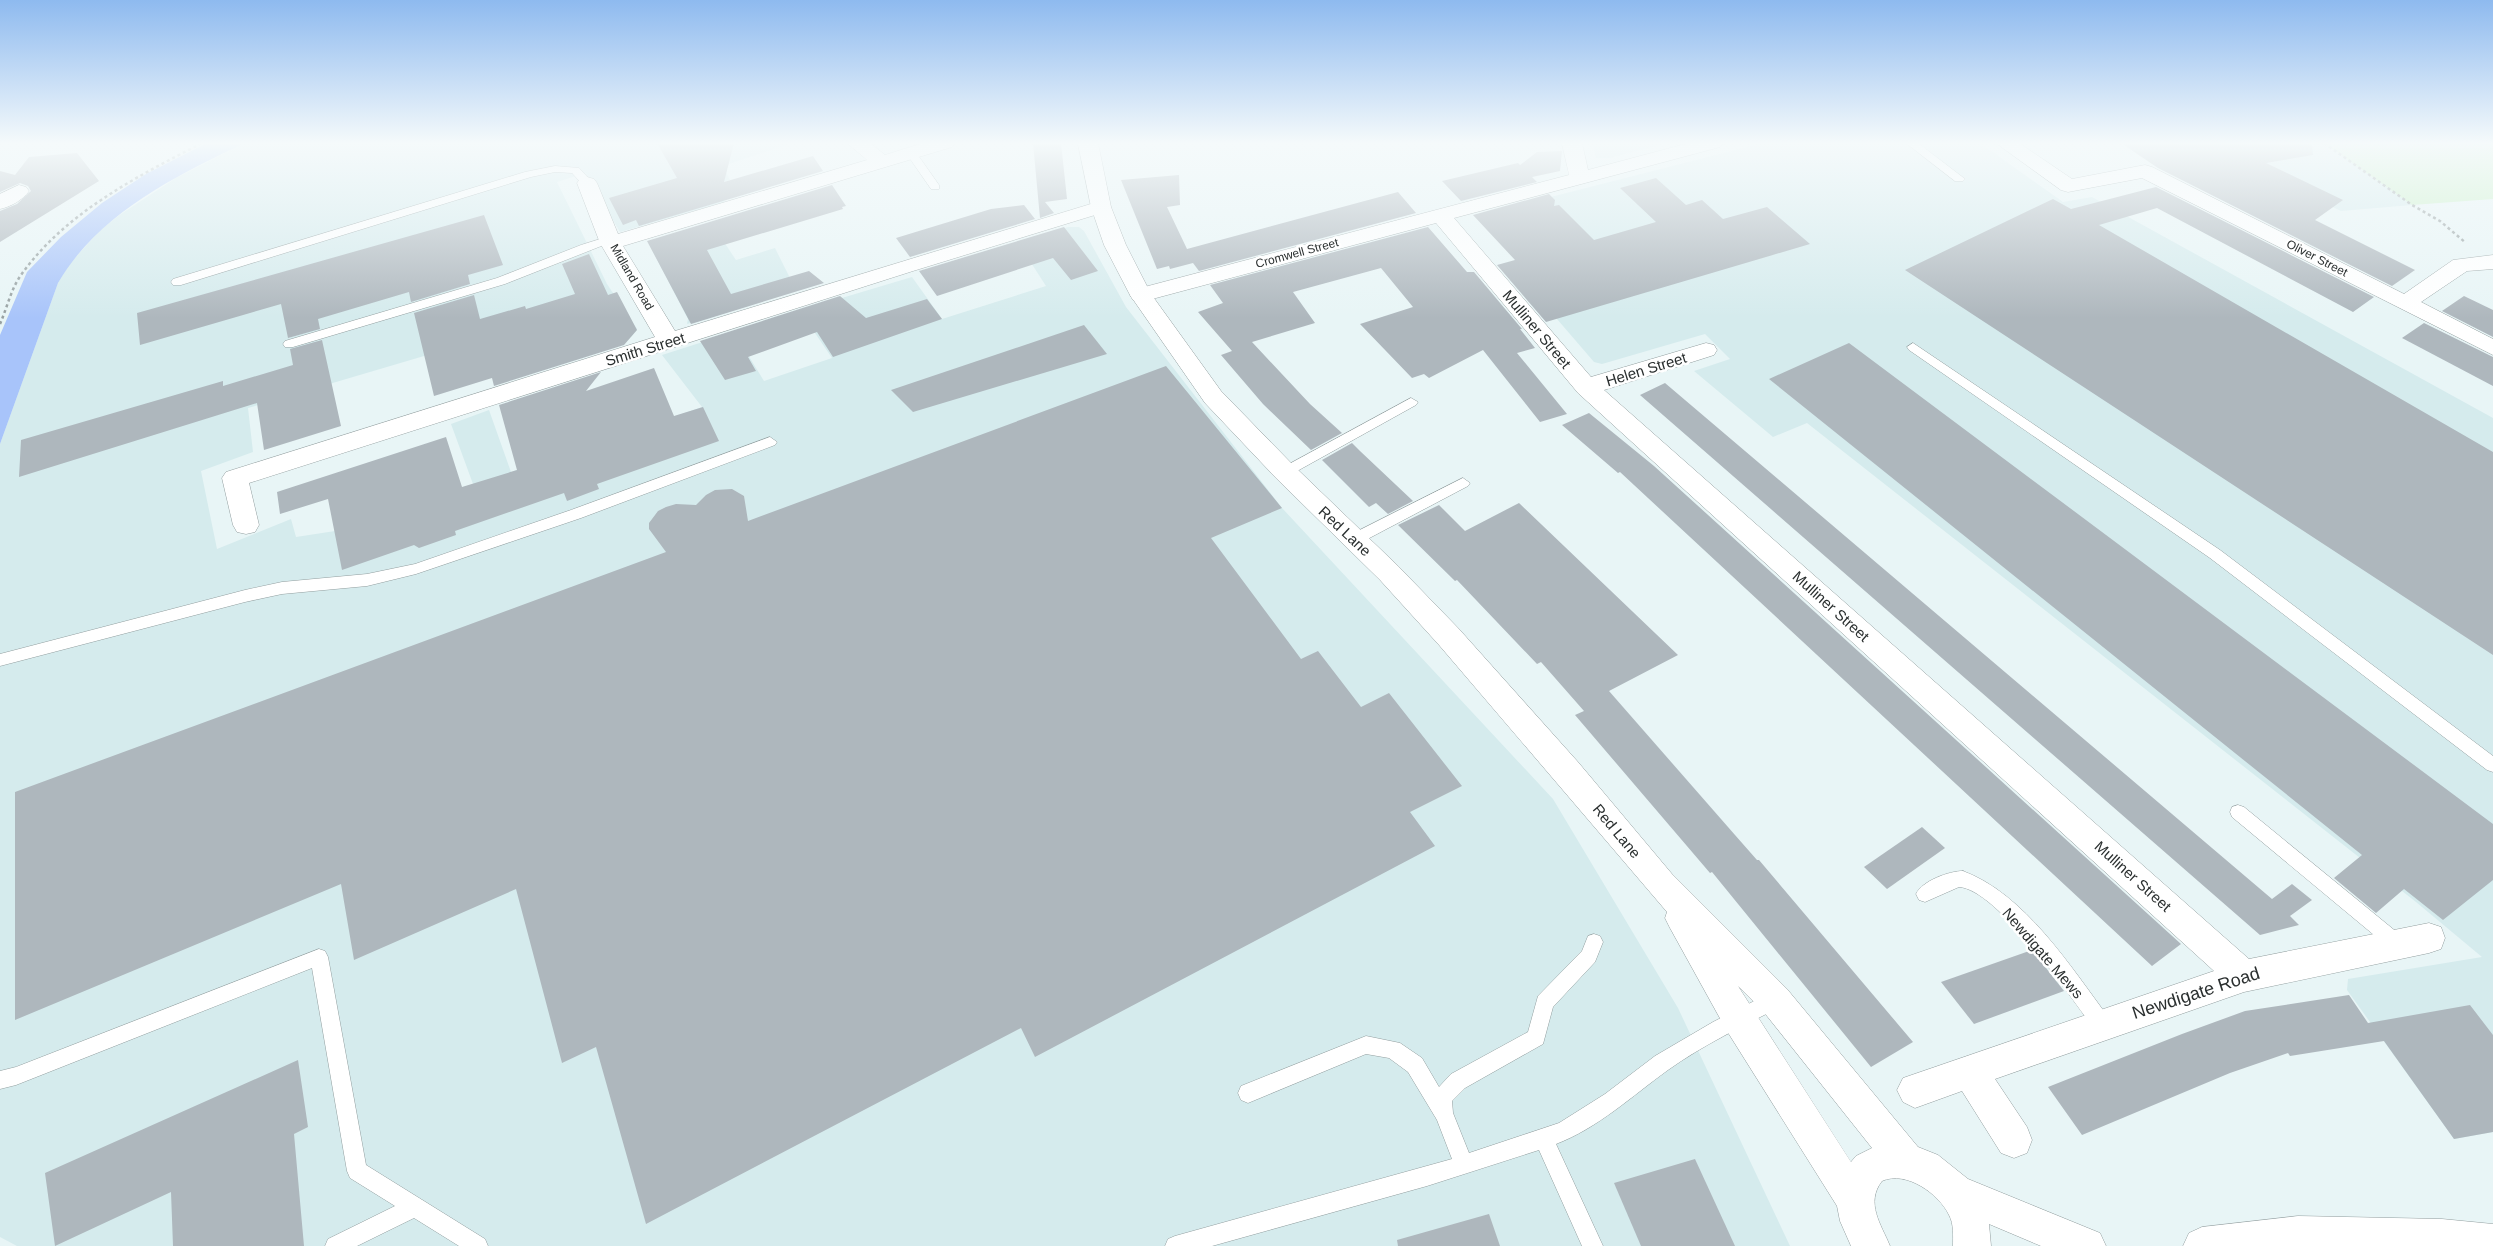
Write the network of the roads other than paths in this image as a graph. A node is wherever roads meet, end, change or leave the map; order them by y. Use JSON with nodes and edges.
{"nodes":[{"id":1,"x":441,"y":201,"type":"edge"},
{"id":2,"x":594,"y":201,"type":"edge"},
{"id":3,"x":747,"y":201,"type":"edge"},
{"id":4,"x":1099,"y":201,"type":"edge"},
{"id":5,"x":1494,"y":201,"type":"edge"},
{"id":6,"x":2204,"y":201,"type":"edge"},
{"id":7,"x":1100,"y":207,"type":"junction"},
{"id":8,"x":1440,"y":215,"type":"junction"},
{"id":9,"x":610,"y":241,"type":"junction"},
{"id":10,"x":2491,"y":262,"type":"edge"},
{"id":11,"x":177,"y":282,"type":"dead end"},
{"id":12,"x":1141,"y":295,"type":"junction"},
{"id":13,"x":2405,"y":303,"type":"junction"},
{"id":14,"x":669,"y":341,"type":"junction"},
{"id":15,"x":289,"y":344,"type":"dead end"},
{"id":16,"x":1913,"y":347,"type":"dead end"},
{"id":17,"x":2493,"y":348,"type":"edge"},
{"id":18,"x":1706,"y":350,"type":"dead end"},
{"id":19,"x":1586,"y":387,"type":"junction"},
{"id":20,"x":1411,"y":402,"type":"dead end"},
{"id":21,"x":770,"y":442,"type":"dead end"},
{"id":22,"x":1285,"y":472,"type":"junction"},
{"id":23,"x":1463,"y":482,"type":"dead end"},
{"id":24,"x":246,"y":525,"type":"dead end"},
{"id":25,"x":1354,"y":539,"type":"junction"},
{"id":26,"x":0,"y":660,"type":"edge"},
{"id":27,"x":2493,"y":765,"type":"edge"},
{"id":28,"x":2238,"y":812,"type":"dead end"},
{"id":29,"x":1661,"y":884,"type":"junction"},
{"id":30,"x":1925,"y":894,"type":"dead end"},
{"id":31,"x":2413,"y":941,"type":"joint"},
{"id":32,"x":1594,"y":942,"type":"dead end"},
{"id":33,"x":2244,"y":976,"type":"junction"},
{"id":34,"x":1776,"y":1000,"type":"junction"},
{"id":35,"x":1739,"y":1019,"type":"junction"},
{"id":36,"x":2102,"y":1024,"type":"junction"},
{"id":37,"x":1969,"y":1071,"type":"junction"},
{"id":38,"x":0,"y":1080,"type":"edge"},
{"id":39,"x":1915,"y":1090,"type":"dead end"},
{"id":40,"x":1248,"y":1093,"type":"dead end"},
{"id":41,"x":1444,"y":1114,"type":"junction"},
{"id":42,"x":1544,"y":1139,"type":"junction"},
{"id":43,"x":2014,"y":1140,"type":"dead end"},
{"id":44,"x":1906,"y":1161,"type":"junction"},
{"id":45,"x":1464,"y":1165,"type":"junction"},
{"id":46,"x":1958,"y":1193,"type":"junction"},
{"id":47,"x":1854,"y":1199,"type":"junction"},
{"id":48,"x":415,"y":1206,"type":"junction"},
{"id":49,"x":1866,"y":1242,"type":"edge"},
{"id":50,"x":2493,"y":1244,"type":"edge"},
{"id":51,"x":335,"y":1246,"type":"edge"},
{"id":52,"x":478,"y":1246,"type":"edge"},
{"id":53,"x":1176,"y":1246,"type":"edge"},
{"id":54,"x":1593,"y":1246,"type":"edge"},
{"id":55,"x":1972,"y":1246,"type":"edge"},
{"id":56,"x":2087,"y":1246,"type":"edge"},
{"id":57,"x":2202,"y":1246,"type":"edge"}],
"edges":[{"from":1,"to":11,"type":"lane"},
{"from":2,"to":9,"type":"street","name":"Midland Road"},
{"from":3,"to":9,"type":"street"},
{"from":4,"to":7,"type":"street","name":"Red Lane"},
{"from":5,"to":8,"type":"street","name":"Cromwell Street"},
{"from":6,"to":13,"type":"street","name":"Oliver Street"},
{"from":7,"to":12,"type":"street","name":"Red Lane"},
{"from":7,"to":14,"type":"street","name":"Smith Street"},
{"from":8,"to":12,"type":"street","name":"Cromwell Street"},
{"from":8,"to":19,"type":"street","name":"Mulliner Street"},
{"from":9,"to":14,"type":"street","name":"Midland Road"},
{"from":9,"to":15,"type":"lane"},
{"from":10,"to":13,"type":"street"},
{"from":12,"to":22,"type":"street","name":"Red Lane"},
{"from":13,"to":17,"type":"street","name":"Oliver Street"},
{"from":14,"to":24,"type":"street","name":"Smith Street"},
{"from":16,"to":27,"type":"lane"},
{"from":18,"to":19,"type":"street","name":"Helen Street"},
{"from":19,"to":33,"type":"street","name":"Mulliner Street"},
{"from":20,"to":22,"type":"lane"},
{"from":21,"to":26,"type":"lane"},
{"from":22,"to":25,"type":"street","name":"Red Lane"},
{"from":23,"to":25,"type":"lane"},
{"from":25,"to":29,"type":"street","name":"Red Lane"},
{"from":28,"to":31,"type":"lane"},
{"from":29,"to":34,"type":"street","name":"Red Lane"},
{"from":29,"to":35,"type":"street","name":"Red Lane"},
{"from":30,"to":36,"type":"lane","name":"Newdigate Mews"},
{"from":31,"to":33,"type":"street","name":"Newdigate Road"},
{"from":32,"to":41,"type":"lane"},
{"from":33,"to":36,"type":"street","name":"Newdigate Road"},
{"from":34,"to":35,"type":"lane"},
{"from":34,"to":44,"type":"street","name":"Red Lane"},
{"from":35,"to":42,"type":"lane"},
{"from":35,"to":47,"type":"street","name":"Red Lane"},
{"from":36,"to":37,"type":"street","name":"Newdigate Road"},
{"from":37,"to":39,"type":"street","name":"Newdigate Road"},
{"from":37,"to":43,"type":"street"},
{"from":38,"to":48,"type":"lane"},
{"from":40,"to":41,"type":"lane"},
{"from":41,"to":45,"type":"lane"},
{"from":42,"to":45,"type":"lane"},
{"from":42,"to":54,"type":"lane"},
{"from":44,"to":46,"type":"street"},
{"from":44,"to":47,"type":"street"},
{"from":45,"to":53,"type":"lane"},
{"from":46,"to":55,"type":"street"},
{"from":46,"to":56,"type":"street"},
{"from":47,"to":49,"type":"street"},
{"from":48,"to":51,"type":"lane"},
{"from":48,"to":52,"type":"lane"},
{"from":50,"to":57,"type":"street"}]}
